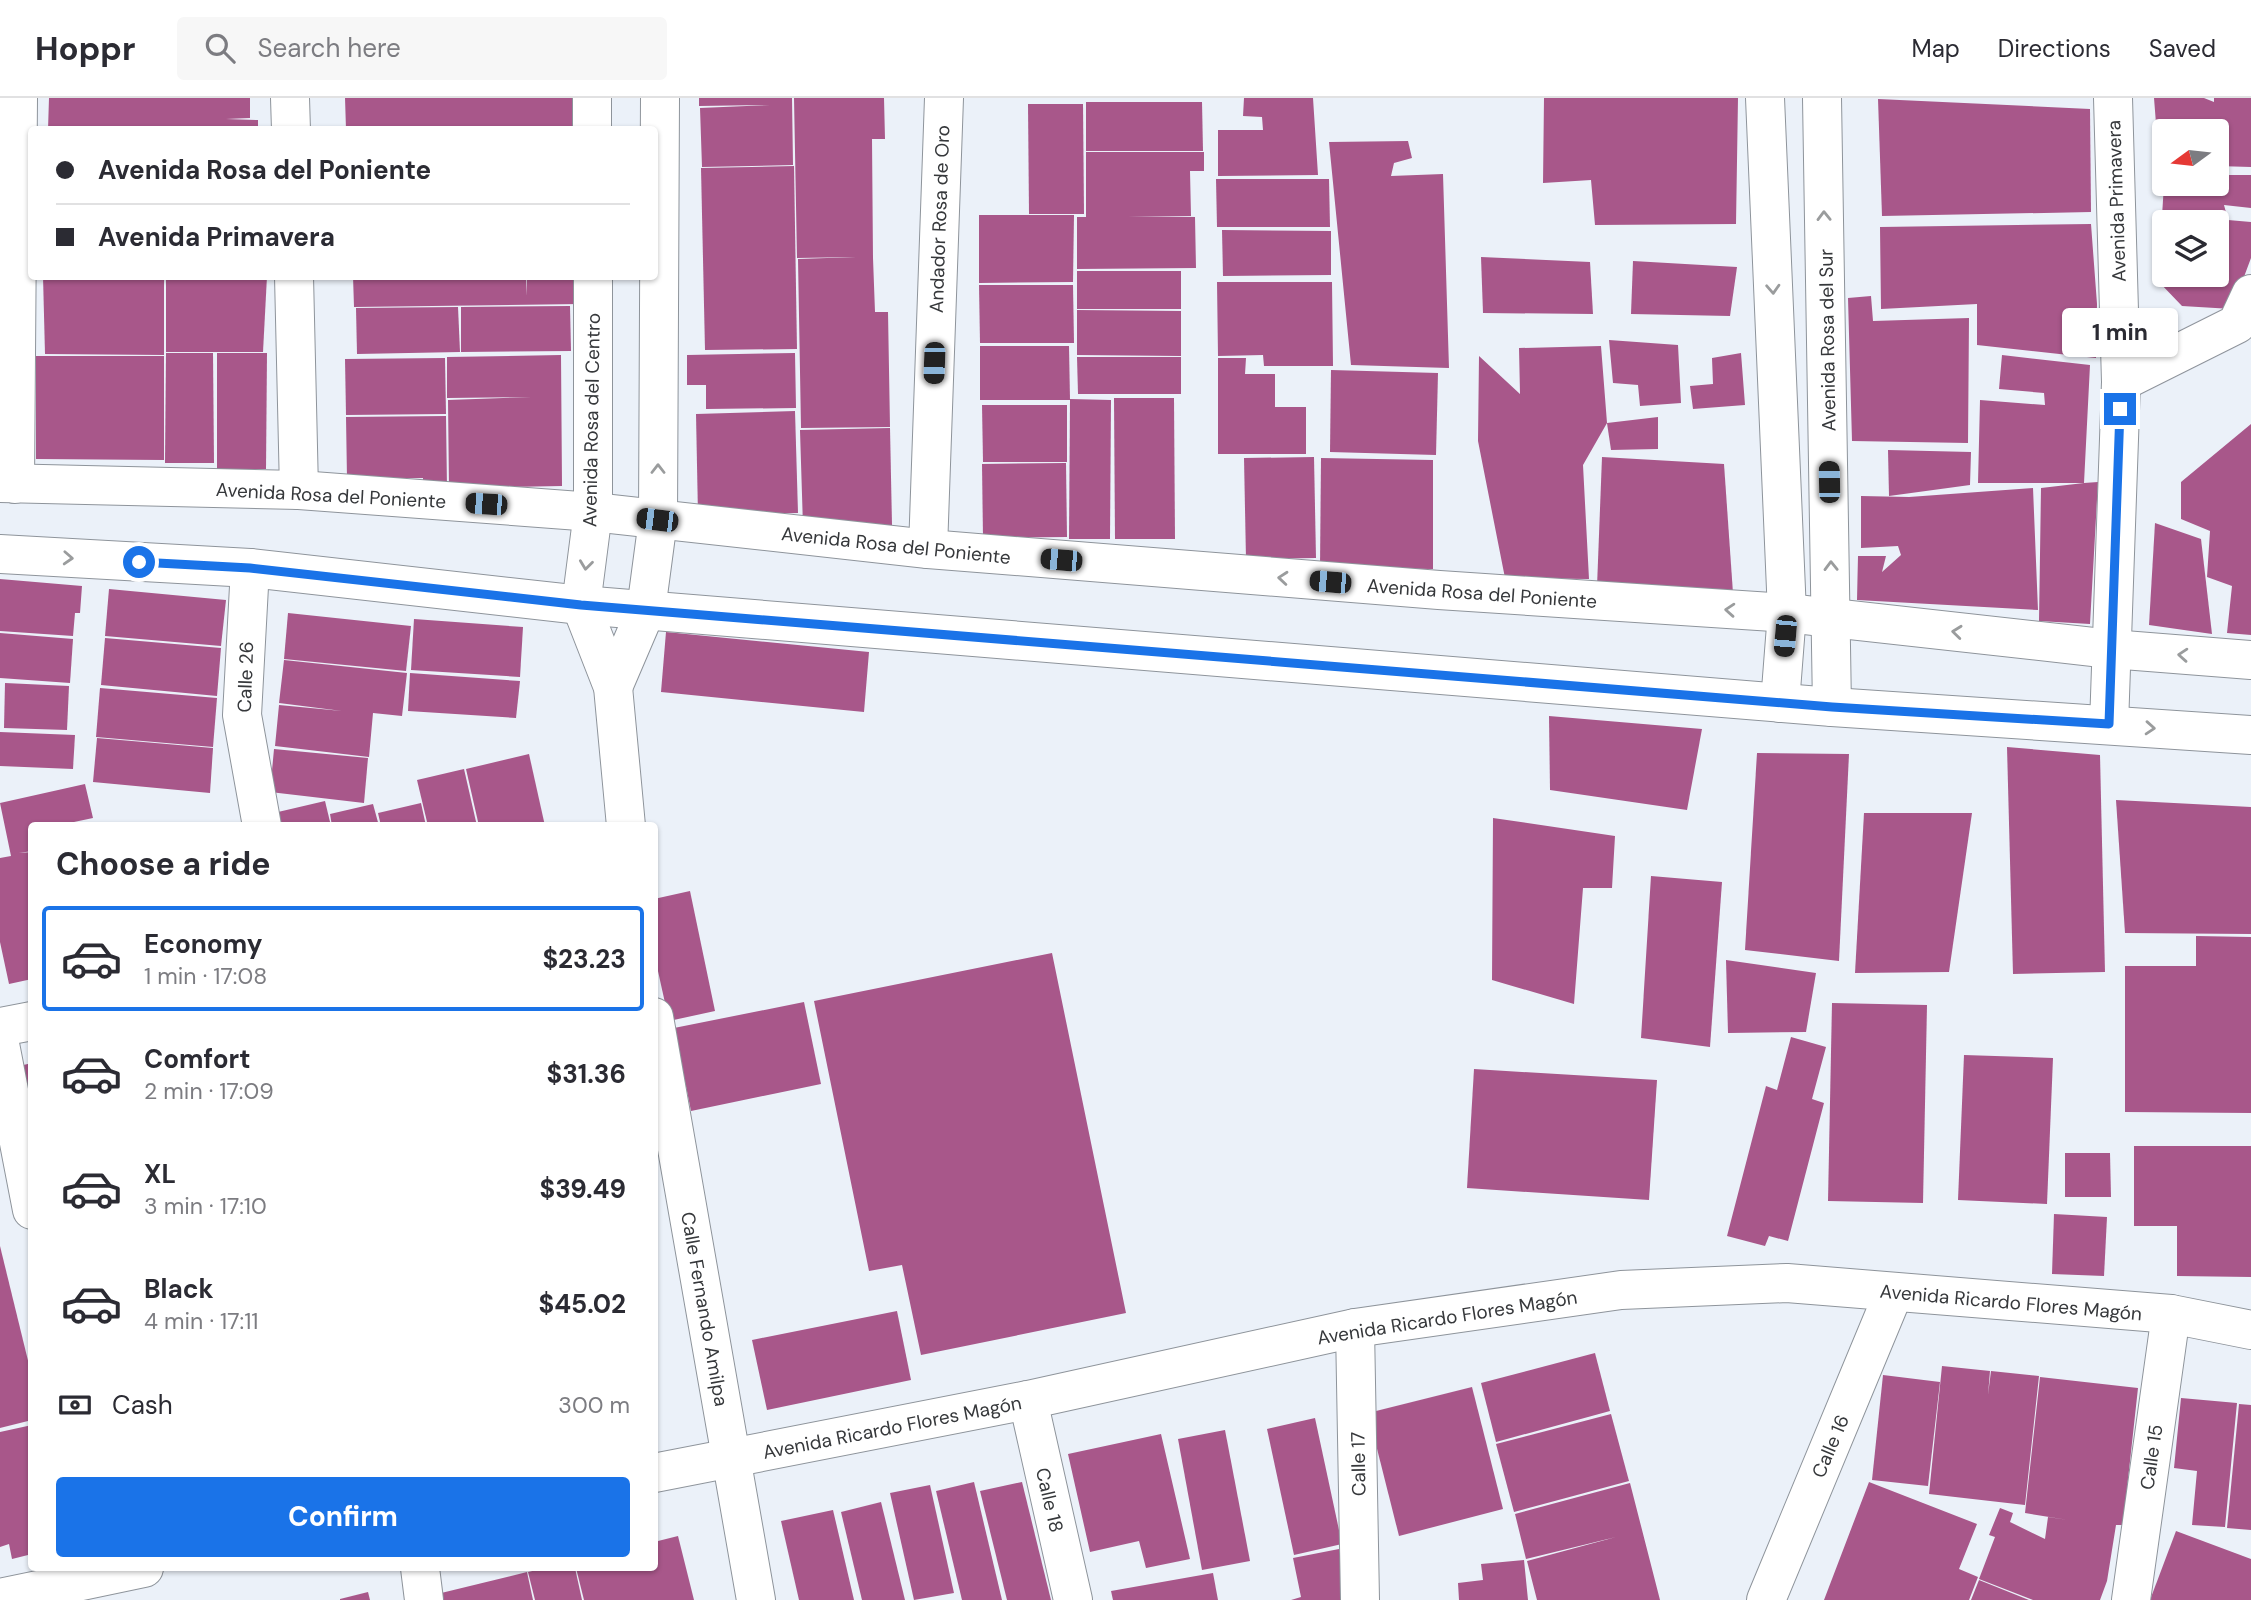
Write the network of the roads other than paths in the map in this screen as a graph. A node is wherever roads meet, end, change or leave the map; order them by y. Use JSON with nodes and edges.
{"nodes":[{"id":1,"x":18,"y":98,"type":"edge"},
{"id":2,"x":290,"y":98,"type":"edge"},
{"id":3,"x":592,"y":98,"type":"edge"},
{"id":4,"x":660,"y":98,"type":"edge"},
{"id":5,"x":944,"y":98,"type":"edge"},
{"id":6,"x":1765,"y":98,"type":"edge"},
{"id":7,"x":1822,"y":98,"type":"edge"},
{"id":8,"x":2113,"y":98,"type":"edge"},
{"id":9,"x":291,"y":126,"type":"edge"},
{"id":10,"x":592,"y":126,"type":"edge"},
{"id":11,"x":294,"y":280,"type":"edge"},
{"id":12,"x":593,"y":280,"type":"edge"},
{"id":13,"x":2251,"y":294,"type":"edge"},
{"id":14,"x":2121,"y":382,"type":"junction"},
{"id":15,"x":7,"y":483,"type":"edge"},
{"id":16,"x":299,"y":490,"type":"junction"},
{"id":17,"x":593,"y":512,"type":"junction"},
{"id":18,"x":657,"y":520,"type":"junction"},
{"id":19,"x":928,"y":549,"type":"junction"},
{"id":20,"x":0,"y":554,"type":"edge"},
{"id":21,"x":250,"y":568,"type":"junction"},
{"id":22,"x":581,"y":605,"type":"junction"},
{"id":23,"x":646,"y":610,"type":"junction"},
{"id":24,"x":1787,"y":614,"type":"junction"},
{"id":25,"x":1832,"y":618,"type":"junction"},
{"id":26,"x":2111,"y":649,"type":"junction"},
{"id":27,"x":2251,"y":660,"type":"edge"},
{"id":28,"x":613,"y":687,"type":"junction"},
{"id":29,"x":1780,"y":703,"type":"junction"},
{"id":30,"x":1832,"y":707,"type":"junction"},
{"id":31,"x":2109,"y":724,"type":"junction"},
{"id":32,"x":2251,"y":735,"type":"edge"},
{"id":33,"x":261,"y":822,"type":"edge"},
{"id":34,"x":626,"y":822,"type":"edge"},
{"id":35,"x":28,"y":1022,"type":"edge"},
{"id":36,"x":0,"y":1027,"type":"edge"},
{"id":37,"x":658,"y":1040,"type":"edge"},
{"id":38,"x":0,"y":1044,"type":"edge"},
{"id":39,"x":28,"y":1189,"type":"edge"},
{"id":40,"x":1894,"y":1292,"type":"junction"},
{"id":41,"x":2171,"y":1314,"type":"junction"},
{"id":42,"x":1355,"y":1328,"type":"junction"},
{"id":43,"x":2251,"y":1330,"type":"edge"},
{"id":44,"x":1028,"y":1400,"type":"junction"},
{"id":45,"x":732,"y":1460,"type":"junction"},
{"id":46,"x":658,"y":1472,"type":"edge"},
{"id":47,"x":134,"y":1571,"type":"edge"},
{"id":48,"x":420,"y":1571,"type":"edge"},
{"id":49,"x":102,"y":1581,"type":"edge"},
{"id":50,"x":0,"y":1598,"type":"edge"},
{"id":51,"x":424,"y":1600,"type":"edge"},
{"id":52,"x":756,"y":1600,"type":"edge"},
{"id":53,"x":1073,"y":1600,"type":"edge"},
{"id":54,"x":1360,"y":1600,"type":"edge"},
{"id":55,"x":1766,"y":1600,"type":"edge"},
{"id":56,"x":2131,"y":1600,"type":"edge"}],
"edges":[{"from":1,"to":15,"type":"street"},
{"from":2,"to":9,"type":"street"},
{"from":3,"to":10,"type":"street"},
{"from":18,"to":4,"type":"street","one_way":true},
{"from":5,"to":19,"type":"street","name":"Andador Rosa de Oro"},
{"from":6,"to":24,"type":"street","one_way":true},
{"from":25,"to":7,"type":"street","name":"Avenida Rosa del Sur","one_way":true},
{"from":8,"to":14,"type":"street","name":"Avenida Primavera"},
{"from":11,"to":16,"type":"street"},
{"from":12,"to":17,"type":"street","name":"Avenida Rosa del Centro"},
{"from":13,"to":14,"type":"street"},
{"from":14,"to":26,"type":"street","name":"Avenida Primavera"},
{"from":15,"to":16,"type":"street","name":"Avenida Rosa del Poniente"},
{"from":16,"to":17,"type":"street","name":"Avenida Rosa del Poniente"},
{"from":17,"to":18,"type":"street","name":"Avenida Rosa del Poniente"},
{"from":17,"to":22,"type":"street","name":"Avenida Rosa del Centro","one_way":true},
{"from":18,"to":19,"type":"street","name":"Avenida Rosa del Poniente"},
{"from":18,"to":23,"type":"street"},
{"from":24,"to":19,"type":"street","name":"Avenida Rosa del Poniente","one_way":true},
{"from":20,"to":21,"type":"street","one_way":true},
{"from":21,"to":22,"type":"street"},
{"from":21,"to":33,"type":"street","name":"Calle 26"},
{"from":22,"to":23,"type":"street"},
{"from":22,"to":28,"type":"street"},
{"from":23,"to":28,"type":"street"},
{"from":23,"to":29,"type":"street"},
{"from":24,"to":25,"type":"street","name":"Avenida Rosa del Poniente"},
{"from":24,"to":29,"type":"street"},
{"from":26,"to":25,"type":"street","name":"Avenida Rosa del Poniente","one_way":true},
{"from":25,"to":30,"type":"street","name":"Avenida Rosa del Sur"},
{"from":27,"to":26,"type":"street","name":"Avenida Rosa del Poniente","one_way":true},
{"from":26,"to":31,"type":"street","name":"Avenida Primavera"},
{"from":28,"to":34,"type":"street"},
{"from":29,"to":30,"type":"street"},
{"from":30,"to":31,"type":"street"},
{"from":31,"to":32,"type":"street","one_way":true},
{"from":35,"to":36,"type":"street"},
{"from":37,"to":45,"type":"street","name":"Calle Fernando Amilpa"},
{"from":38,"to":39,"type":"street"},
{"from":40,"to":41,"type":"street","name":"Avenida Ricardo Flores Magón"},
{"from":40,"to":42,"type":"street","name":"Avenida Ricardo Flores Magón"},
{"from":40,"to":55,"type":"street","name":"Calle 16"},
{"from":41,"to":43,"type":"street","name":"Avenida Ricardo Flores Magón"},
{"from":41,"to":56,"type":"street","name":"Calle 15"},
{"from":42,"to":44,"type":"street","name":"Avenida Ricardo Flores Magón"},
{"from":42,"to":54,"type":"street","name":"Calle 17"},
{"from":44,"to":45,"type":"street","name":"Avenida Ricardo Flores Magón"},
{"from":44,"to":53,"type":"street","name":"Calle 18"},
{"from":45,"to":46,"type":"street","name":"Avenida Ricardo Flores Magón"},
{"from":45,"to":52,"type":"street","name":"Calle Fernando Amilpa"},
{"from":47,"to":49,"type":"street"},
{"from":48,"to":51,"type":"street"},
{"from":49,"to":50,"type":"street"}]}
